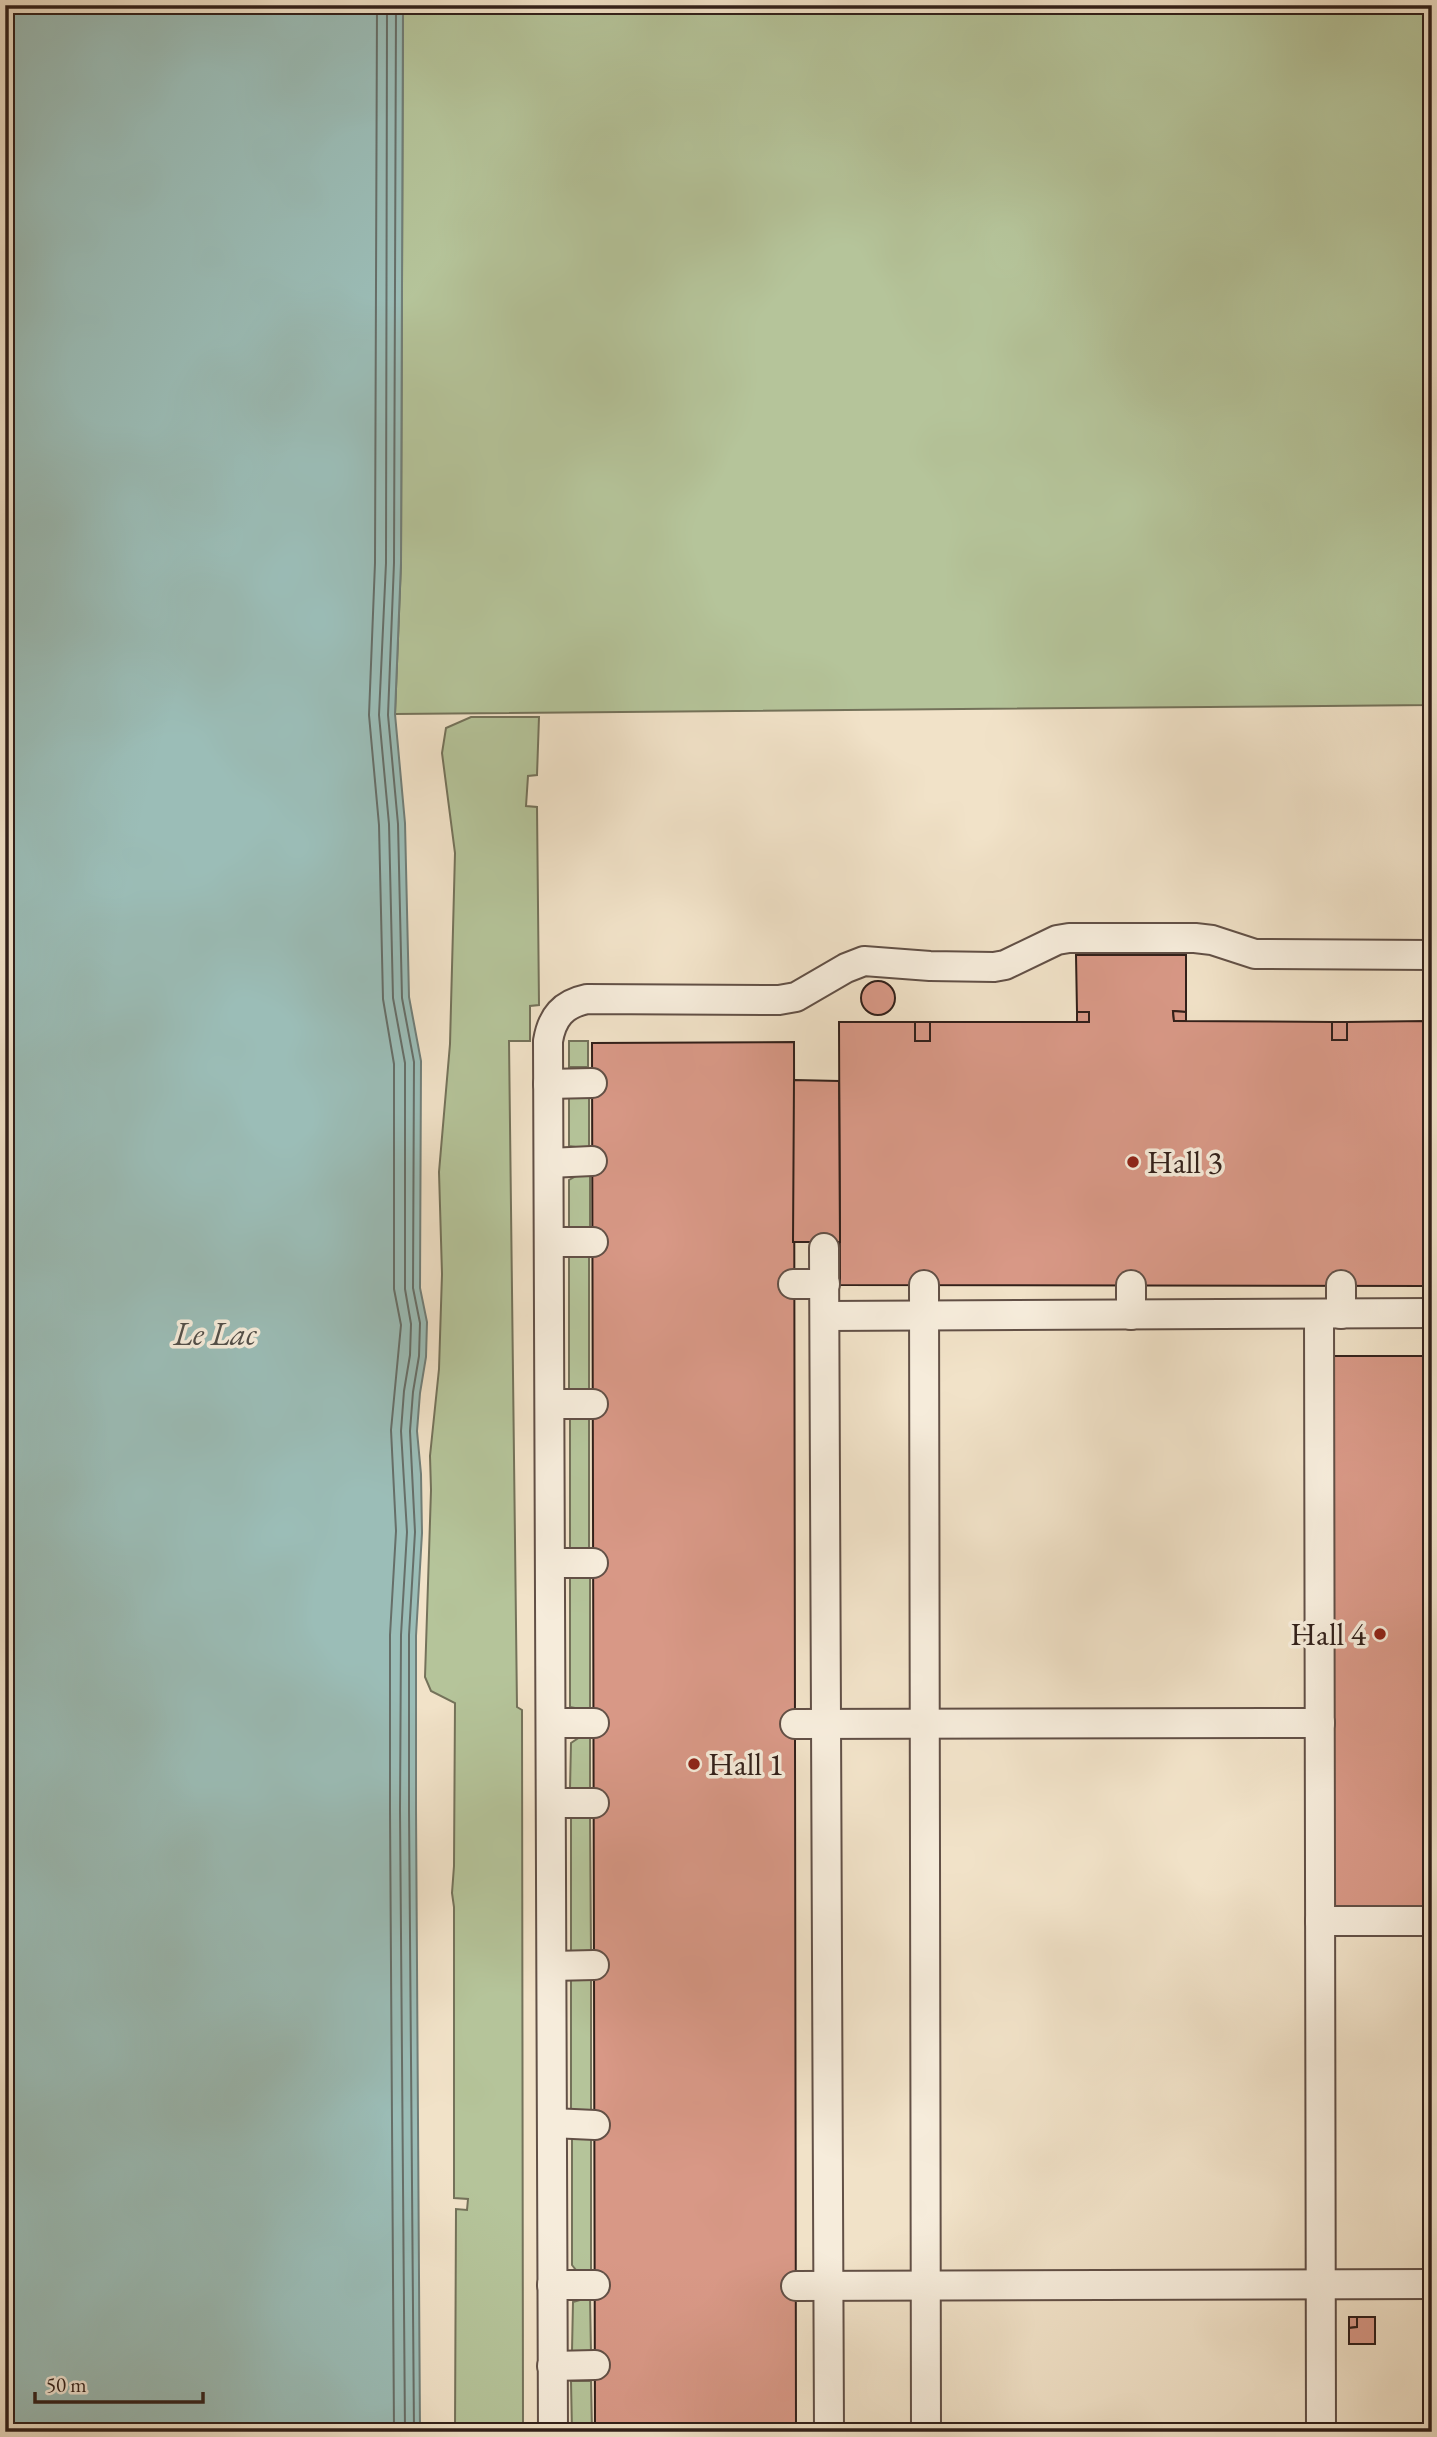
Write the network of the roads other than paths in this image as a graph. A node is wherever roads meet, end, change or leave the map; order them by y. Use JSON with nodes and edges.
{"nodes":[{"id":1,"x":1432,"y":955,"type":"edge"},
{"id":2,"x":592,"y":1083,"type":"dead end"},
{"id":3,"x":548,"y":1084,"type":"junction"},
{"id":4,"x":592,"y":1161,"type":"dead end"},
{"id":5,"x":549,"y":1163,"type":"junction"},
{"id":6,"x":549,"y":1242,"type":"junction"},
{"id":7,"x":593,"y":1242,"type":"dead end"},
{"id":8,"x":824,"y":1248,"type":"dead end"},
{"id":9,"x":793,"y":1284,"type":"dead end"},
{"id":10,"x":825,"y":1284,"type":"junction"},
{"id":11,"x":1341,"y":1284,"type":"dead end"},
{"id":12,"x":924,"y":1285,"type":"dead end"},
{"id":13,"x":1131,"y":1285,"type":"dead end"},
{"id":14,"x":1432,"y":1313,"type":"edge"},
{"id":15,"x":1330,"y":1314,"type":"junction"},
{"id":16,"x":1131,"y":1315,"type":"junction"},
{"id":17,"x":826,"y":1316,"type":"junction"},
{"id":18,"x":924,"y":1316,"type":"junction"},
{"id":19,"x":550,"y":1404,"type":"junction"},
{"id":20,"x":593,"y":1404,"type":"dead end"},
{"id":21,"x":550,"y":1563,"type":"junction"},
{"id":22,"x":593,"y":1563,"type":"dead end"},
{"id":23,"x":551,"y":1723,"type":"junction"},
{"id":24,"x":594,"y":1723,"type":"dead end"},
{"id":25,"x":1320,"y":1723,"type":"junction"},
{"id":26,"x":795,"y":1724,"type":"dead end"},
{"id":27,"x":926,"y":1724,"type":"junction"},
{"id":28,"x":827,"y":1725,"type":"junction"},
{"id":29,"x":551,"y":1802,"type":"junction"},
{"id":30,"x":594,"y":1802,"type":"dead end"},
{"id":31,"x":1432,"y":1920,"type":"edge"},
{"id":32,"x":1320,"y":1921,"type":"junction"},
{"id":33,"x":594,"y":1965,"type":"dead end"},
{"id":34,"x":552,"y":1966,"type":"junction"},
{"id":35,"x":552,"y":2123,"type":"junction"},
{"id":36,"x":595,"y":2125,"type":"dead end"},
{"id":37,"x":1432,"y":2284,"type":"edge"},
{"id":38,"x":552,"y":2285,"type":"junction"},
{"id":39,"x":595,"y":2285,"type":"dead end"},
{"id":40,"x":926,"y":2285,"type":"junction"},
{"id":41,"x":1321,"y":2285,"type":"junction"},
{"id":42,"x":829,"y":2286,"type":"junction"},
{"id":43,"x":796,"y":2287,"type":"dead end"},
{"id":44,"x":552,"y":2365,"type":"junction"},
{"id":45,"x":595,"y":2365,"type":"dead end"},
{"id":46,"x":552,"y":2432,"type":"edge"},
{"id":47,"x":829,"y":2432,"type":"edge"},
{"id":48,"x":926,"y":2432,"type":"edge"},
{"id":49,"x":1321,"y":2432,"type":"edge"}],
"edges":[{"from":1,"to":3,"type":"lane"},
{"from":2,"to":3,"type":"lane"},
{"from":3,"to":5,"type":"lane"},
{"from":4,"to":5,"type":"lane"},
{"from":5,"to":6,"type":"lane"},
{"from":6,"to":7,"type":"lane"},
{"from":6,"to":19,"type":"lane"},
{"from":8,"to":10,"type":"lane"},
{"from":9,"to":10,"type":"lane"},
{"from":10,"to":17,"type":"lane"},
{"from":11,"to":15,"type":"lane"},
{"from":12,"to":18,"type":"lane"},
{"from":13,"to":16,"type":"lane"},
{"from":14,"to":15,"type":"lane"},
{"from":15,"to":16,"type":"lane"},
{"from":15,"to":25,"type":"lane"},
{"from":16,"to":18,"type":"lane"},
{"from":17,"to":18,"type":"lane"},
{"from":17,"to":28,"type":"lane"},
{"from":18,"to":27,"type":"lane"},
{"from":19,"to":20,"type":"lane"},
{"from":19,"to":21,"type":"lane"},
{"from":21,"to":22,"type":"lane"},
{"from":21,"to":23,"type":"lane"},
{"from":23,"to":24,"type":"lane"},
{"from":23,"to":29,"type":"lane"},
{"from":25,"to":27,"type":"lane"},
{"from":25,"to":32,"type":"lane"},
{"from":26,"to":28,"type":"lane"},
{"from":27,"to":28,"type":"lane"},
{"from":27,"to":40,"type":"lane"},
{"from":28,"to":42,"type":"lane"},
{"from":29,"to":30,"type":"lane"},
{"from":29,"to":34,"type":"lane"},
{"from":31,"to":32,"type":"lane"},
{"from":32,"to":41,"type":"lane"},
{"from":33,"to":34,"type":"lane"},
{"from":34,"to":35,"type":"lane"},
{"from":35,"to":36,"type":"lane"},
{"from":35,"to":38,"type":"lane"},
{"from":37,"to":41,"type":"lane"},
{"from":38,"to":39,"type":"lane"},
{"from":38,"to":44,"type":"lane"},
{"from":40,"to":41,"type":"lane"},
{"from":40,"to":42,"type":"lane"},
{"from":40,"to":48,"type":"lane"},
{"from":41,"to":49,"type":"lane"},
{"from":42,"to":43,"type":"lane"},
{"from":42,"to":47,"type":"lane"},
{"from":44,"to":45,"type":"lane"},
{"from":44,"to":46,"type":"lane"}]}
